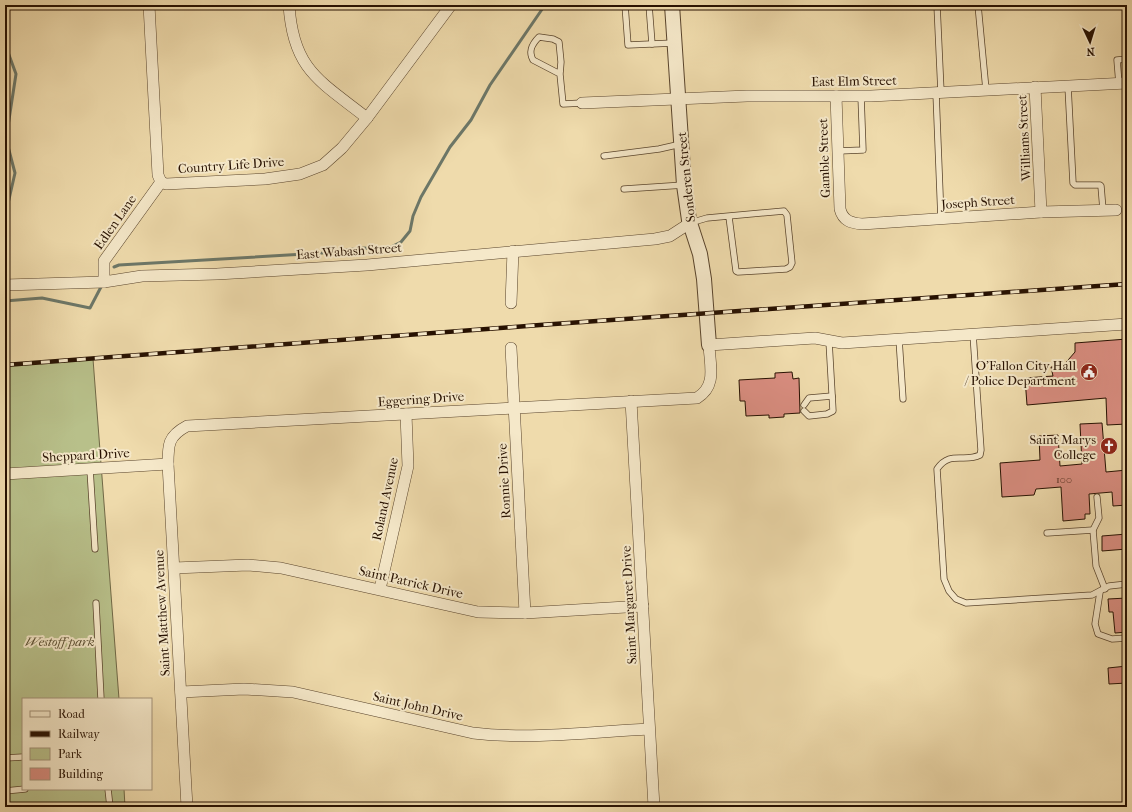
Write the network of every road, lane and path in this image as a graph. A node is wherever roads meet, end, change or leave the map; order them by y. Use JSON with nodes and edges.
{"nodes":[{"id":1,"x":149,"y":5,"type":"edge"},
{"id":2,"x":289,"y":5,"type":"edge"},
{"id":3,"x":451,"y":5,"type":"edge"},
{"id":4,"x":625,"y":5,"type":"edge"},
{"id":5,"x":649,"y":5,"type":"edge"},
{"id":6,"x":672,"y":5,"type":"edge"},
{"id":7,"x":936,"y":5,"type":"edge"},
{"id":8,"x":978,"y":5,"type":"edge"},
{"id":9,"x":675,"y":43,"type":"junction"},
{"id":10,"x":652,"y":44,"type":"junction"},
{"id":11,"x":1127,"y":59,"type":"edge"},
{"id":12,"x":560,"y":74,"type":"junction"},
{"id":13,"x":1123,"y":84,"type":"edge"},
{"id":14,"x":1068,"y":86,"type":"junction"},
{"id":15,"x":1035,"y":87,"type":"junction"},
{"id":16,"x":986,"y":90,"type":"junction"},
{"id":17,"x":939,"y":92,"type":"junction"},
{"id":18,"x":836,"y":96,"type":"junction"},
{"id":19,"x":861,"y":96,"type":"junction"},
{"id":20,"x":678,"y":98,"type":"junction"},
{"id":21,"x":582,"y":103,"type":"joint"},
{"id":22,"x":367,"y":118,"type":"junction"},
{"id":23,"x":681,"y":144,"type":"junction"},
{"id":24,"x":838,"y":151,"type":"junction"},
{"id":25,"x":604,"y":156,"type":"dead end"},
{"id":26,"x":161,"y":182,"type":"junction"},
{"id":27,"x":684,"y":185,"type":"junction"},
{"id":28,"x":624,"y":189,"type":"dead end"},
{"id":29,"x":1103,"y":210,"type":"junction"},
{"id":30,"x":1116,"y":210,"type":"dead end"},
{"id":31,"x":1042,"y":212,"type":"junction"},
{"id":32,"x":729,"y":217,"type":"junction"},
{"id":33,"x":844,"y":218,"type":"joint"},
{"id":34,"x":941,"y":219,"type":"junction"},
{"id":35,"x":690,"y":223,"type":"junction"},
{"id":36,"x":513,"y":251,"type":"junction"},
{"id":37,"x":104,"y":282,"type":"junction"},
{"id":38,"x":5,"y":285,"type":"edge"},
{"id":39,"x":511,"y":303,"type":"dead end"},
{"id":40,"x":1127,"y":324,"type":"edge"},
{"id":41,"x":973,"y":334,"type":"junction"},
{"id":42,"x":899,"y":339,"type":"junction"},
{"id":43,"x":829,"y":341,"type":"junction"},
{"id":44,"x":709,"y":346,"type":"junction"},
{"id":45,"x":511,"y":348,"type":"dead end"},
{"id":46,"x":704,"y":394,"type":"joint"},
{"id":47,"x":832,"y":396,"type":"junction"},
{"id":48,"x":903,"y":400,"type":"dead end"},
{"id":49,"x":632,"y":401,"type":"junction"},
{"id":50,"x":804,"y":405,"type":"dead end"},
{"id":51,"x":514,"y":407,"type":"junction"},
{"id":52,"x":804,"y":411,"type":"dead end"},
{"id":53,"x":406,"y":414,"type":"junction"},
{"id":54,"x":168,"y":464,"type":"junction"},
{"id":55,"x":90,"y":469,"type":"junction"},
{"id":56,"x":5,"y":474,"type":"edge"},
{"id":57,"x":1097,"y":497,"type":"dead end"},
{"id":58,"x":1093,"y":530,"type":"junction"},
{"id":59,"x":1047,"y":533,"type":"dead end"},
{"id":60,"x":95,"y":550,"type":"dead end"},
{"id":61,"x":174,"y":568,"type":"junction"},
{"id":62,"x":1127,"y":584,"type":"edge"},
{"id":63,"x":380,"y":589,"type":"junction"},
{"id":64,"x":1102,"y":591,"type":"junction"},
{"id":65,"x":96,"y":603,"type":"dead end"},
{"id":66,"x":643,"y":606,"type":"junction"},
{"id":67,"x":525,"y":613,"type":"junction"},
{"id":68,"x":1127,"y":638,"type":"edge"},
{"id":69,"x":181,"y":692,"type":"junction"},
{"id":70,"x":101,"y":698,"type":"edge"},
{"id":71,"x":649,"y":729,"type":"junction"},
{"id":72,"x":22,"y":757,"type":"edge"},
{"id":73,"x":5,"y":758,"type":"edge"},
{"id":74,"x":22,"y":789,"type":"edge"},
{"id":75,"x":108,"y":790,"type":"edge"},
{"id":76,"x":5,"y":791,"type":"edge"},
{"id":77,"x":110,"y":807,"type":"edge"},
{"id":78,"x":187,"y":807,"type":"edge"},
{"id":79,"x":654,"y":807,"type":"edge"}],
"edges":[{"from":1,"to":26,"type":"street","name":"Country Life Drive"},
{"from":2,"to":22,"type":"street"},
{"from":3,"to":22,"type":"street","name":"Country Life Drive"},
{"from":4,"to":10,"type":"lane"},
{"from":5,"to":10,"type":"lane"},
{"from":6,"to":9,"type":"street","name":"Sonderen Street"},
{"from":7,"to":17,"type":"lane"},
{"from":8,"to":16,"type":"lane"},
{"from":9,"to":10,"type":"lane"},
{"from":9,"to":20,"type":"street","name":"Sonderen Street"},
{"from":11,"to":13,"type":"lane"},
{"from":12,"to":12,"type":"lane"},
{"from":12,"to":21,"type":"lane"},
{"from":13,"to":14,"type":"street","name":"East Elm Street"},
{"from":14,"to":15,"type":"street","name":"East Elm Street"},
{"from":14,"to":29,"type":"lane"},
{"from":15,"to":16,"type":"street","name":"East Elm Street"},
{"from":15,"to":31,"type":"street","name":"Williams Street"},
{"from":16,"to":17,"type":"street","name":"East Elm Street"},
{"from":17,"to":19,"type":"street","name":"East Elm Street"},
{"from":17,"to":34,"type":"lane"},
{"from":18,"to":19,"type":"street","name":"East Elm Street"},
{"from":18,"to":20,"type":"street","name":"East Elm Street"},
{"from":18,"to":24,"type":"street","name":"Gamble Street"},
{"from":19,"to":24,"type":"lane"},
{"from":20,"to":21,"type":"street","name":"East Elm Street"},
{"from":20,"to":23,"type":"street","name":"Sonderen Street"},
{"from":22,"to":26,"type":"street","name":"Country Life Drive"},
{"from":23,"to":25,"type":"lane"},
{"from":23,"to":27,"type":"street","name":"Sonderen Street"},
{"from":24,"to":33,"type":"street","name":"Gamble Street"},
{"from":26,"to":37,"type":"street","name":"Edlen Lane"},
{"from":27,"to":28,"type":"lane"},
{"from":27,"to":35,"type":"street","name":"Sonderen Street"},
{"from":29,"to":30,"type":"street","name":"Joseph Street"},
{"from":29,"to":31,"type":"street","name":"Joseph Street"},
{"from":31,"to":34,"type":"street","name":"Joseph Street"},
{"from":32,"to":32,"type":"lane"},
{"from":32,"to":35,"type":"lane"},
{"from":33,"to":34,"type":"street","name":"Joseph Street"},
{"from":35,"to":36,"type":"street","name":"East Wabash Street"},
{"from":35,"to":44,"type":"street","name":"Sonderen Street"},
{"from":36,"to":37,"type":"street","name":"East Wabash Street"},
{"from":36,"to":39,"type":"street"},
{"from":37,"to":38,"type":"street","name":"East Wabash Street"},
{"from":40,"to":41,"type":"street"},
{"from":41,"to":42,"type":"street"},
{"from":41,"to":64,"type":"lane"},
{"from":42,"to":43,"type":"street"},
{"from":42,"to":48,"type":"lane"},
{"from":43,"to":44,"type":"street"},
{"from":43,"to":47,"type":"lane"},
{"from":44,"to":46,"type":"street","name":"Sonderen Street"},
{"from":45,"to":51,"type":"street","name":"Ronnie Drive"},
{"from":46,"to":49,"type":"street","name":"Eggering Drive"},
{"from":47,"to":50,"type":"lane"},
{"from":47,"to":52,"type":"lane"},
{"from":49,"to":51,"type":"street","name":"Eggering Drive"},
{"from":49,"to":66,"type":"street","name":"Saint Margaret Drive"},
{"from":51,"to":53,"type":"street","name":"Eggering Drive"},
{"from":51,"to":67,"type":"street","name":"Ronnie Drive"},
{"from":53,"to":54,"type":"street","name":"Eggering Drive"},
{"from":53,"to":63,"type":"street","name":"Roland Avenue"},
{"from":54,"to":55,"type":"street","name":"Sheppard Drive"},
{"from":54,"to":61,"type":"street","name":"Saint Matthew Avenue"},
{"from":55,"to":56,"type":"street","name":"Sheppard Drive"},
{"from":55,"to":60,"type":"lane"},
{"from":57,"to":58,"type":"lane"},
{"from":58,"to":59,"type":"lane"},
{"from":58,"to":64,"type":"lane"},
{"from":61,"to":63,"type":"street","name":"Saint Patrick Drive"},
{"from":61,"to":69,"type":"street","name":"Saint Matthew Avenue"},
{"from":62,"to":64,"type":"lane"},
{"from":63,"to":67,"type":"street","name":"Saint Patrick Drive"},
{"from":64,"to":68,"type":"lane"},
{"from":65,"to":70,"type":"lane"},
{"from":66,"to":67,"type":"street","name":"Saint Patrick Drive"},
{"from":66,"to":71,"type":"street","name":"Saint Margaret Drive"},
{"from":69,"to":71,"type":"street","name":"Saint John Drive"},
{"from":69,"to":78,"type":"street","name":"Saint Matthew Avenue"},
{"from":71,"to":79,"type":"street","name":"Saint Margaret Drive"},
{"from":72,"to":73,"type":"lane"},
{"from":74,"to":76,"type":"lane"},
{"from":75,"to":77,"type":"lane"}]}
